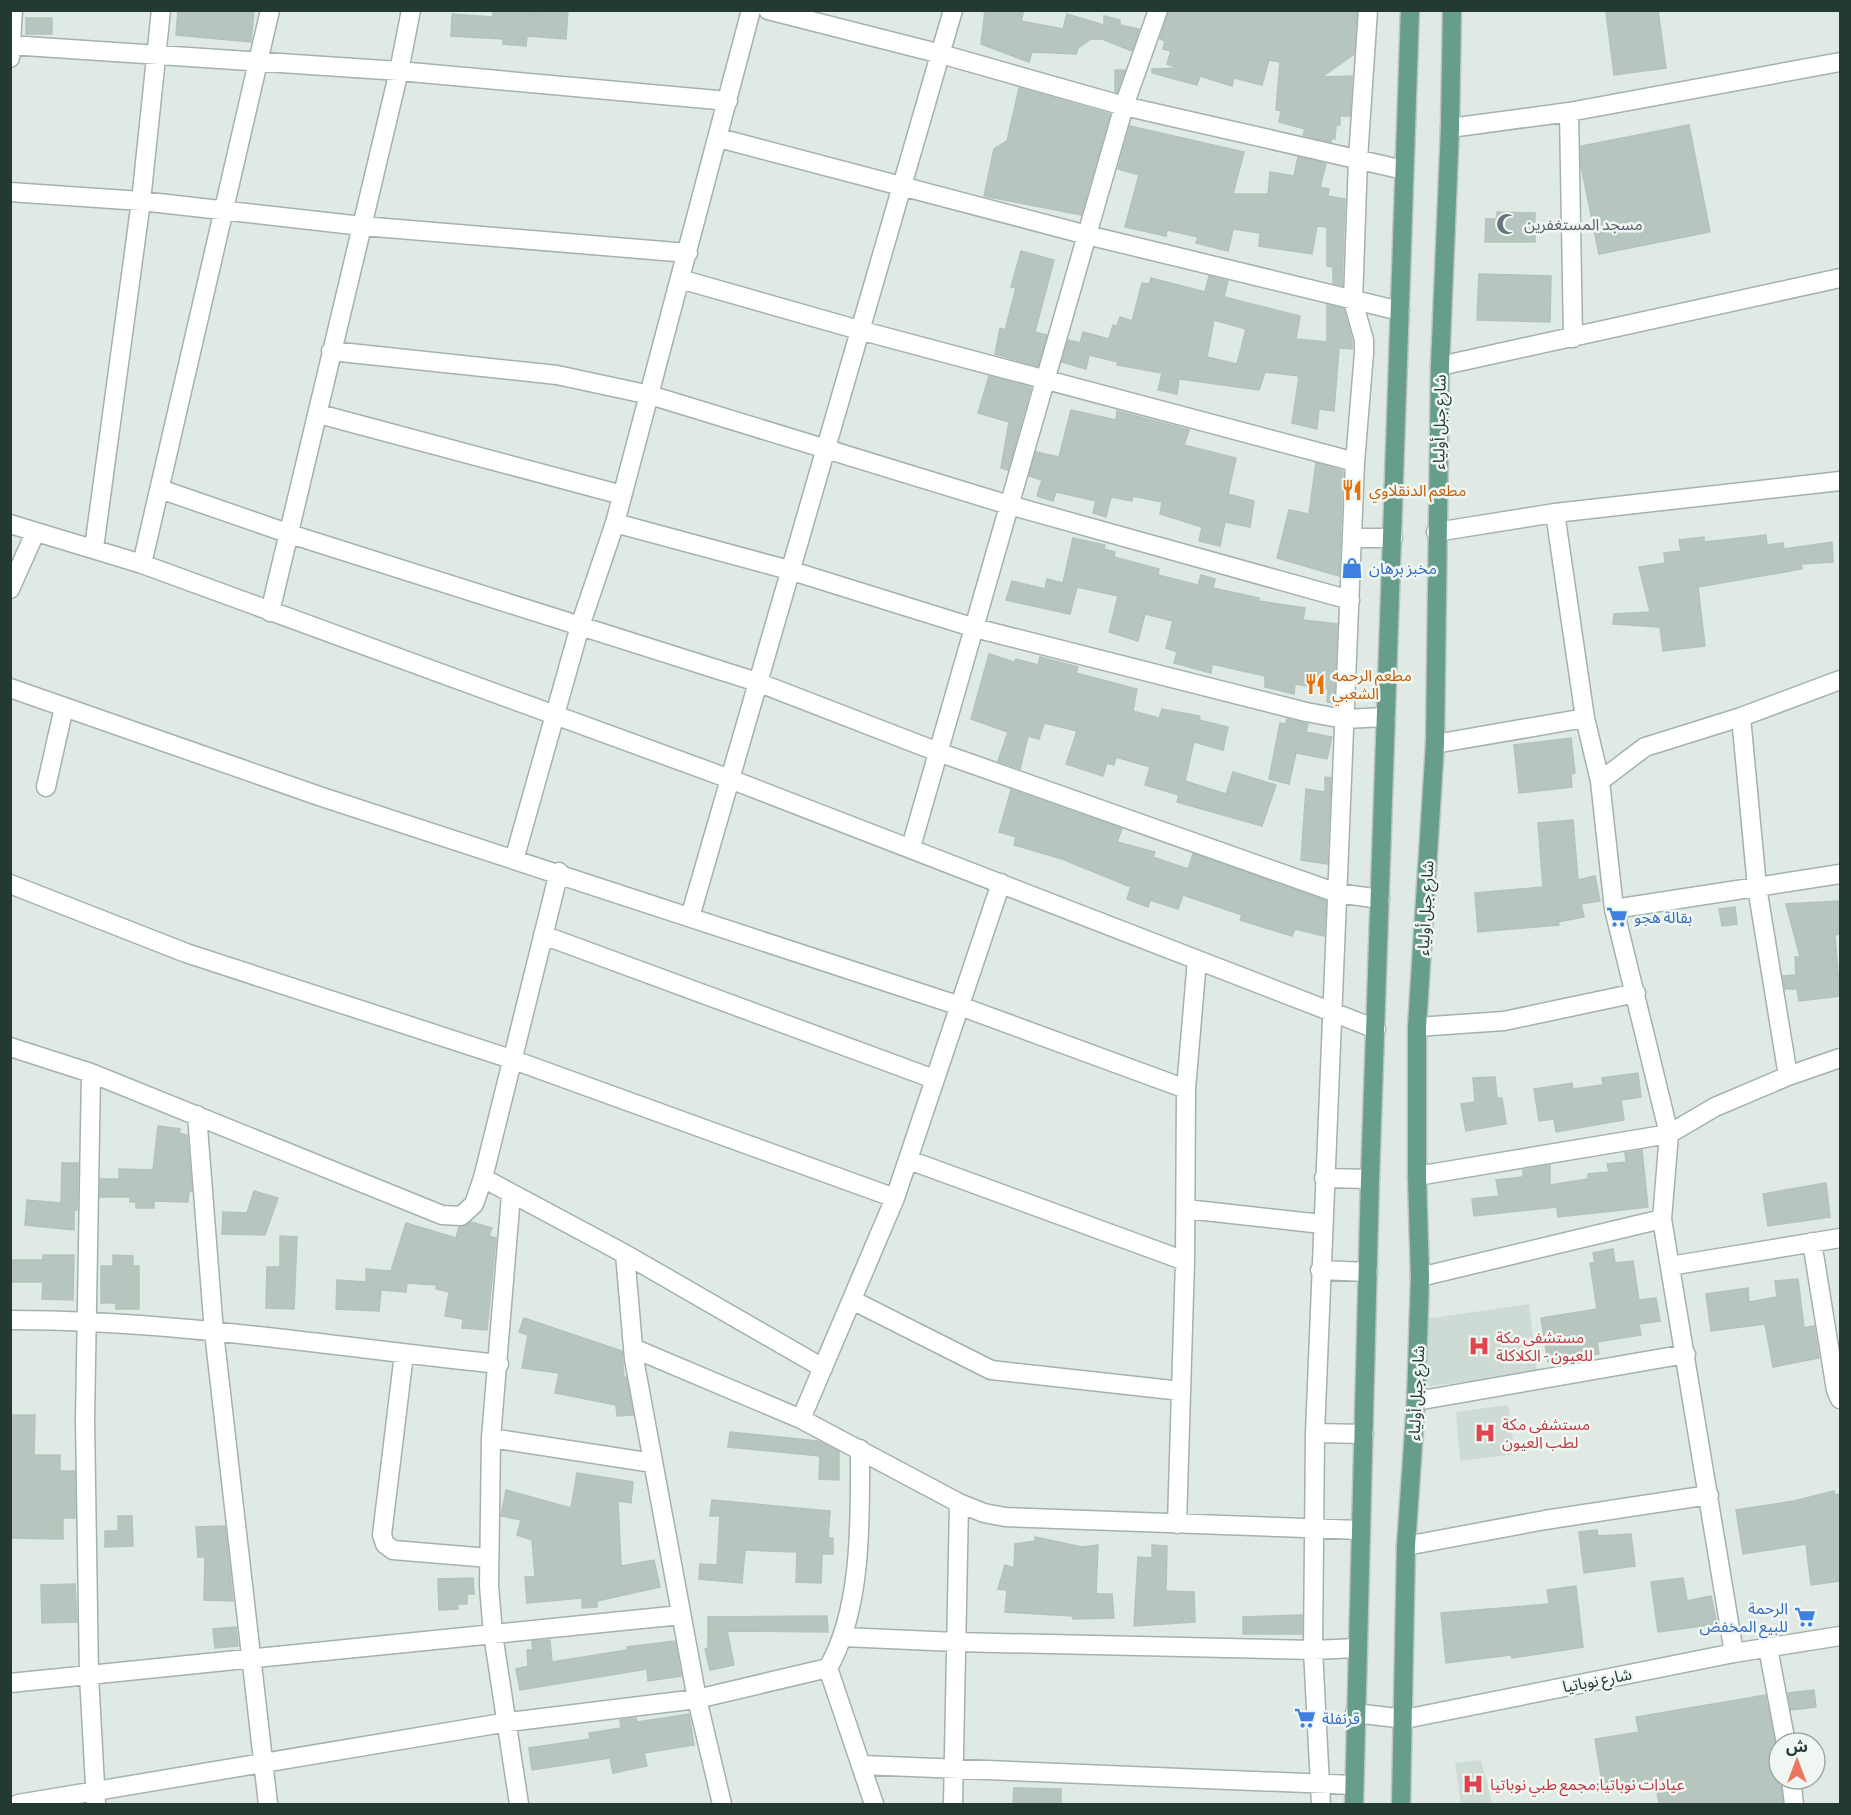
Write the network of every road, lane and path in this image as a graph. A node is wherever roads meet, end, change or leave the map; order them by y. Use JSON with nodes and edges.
{"nodes":[{"id":1,"x":13,"y":10,"type":"edge"},
{"id":2,"x":161,"y":10,"type":"edge"},
{"id":3,"x":270,"y":10,"type":"edge"},
{"id":4,"x":411,"y":10,"type":"edge"},
{"id":5,"x":751,"y":10,"type":"edge"},
{"id":6,"x":768,"y":10,"type":"edge"},
{"id":7,"x":953,"y":10,"type":"edge"},
{"id":8,"x":1158,"y":10,"type":"edge"},
{"id":9,"x":1368,"y":10,"type":"edge"},
{"id":10,"x":1410,"y":10,"type":"edge"},
{"id":11,"x":1452,"y":10,"type":"edge"},
{"id":12,"x":11,"y":49,"type":"edge"},
{"id":13,"x":941,"y":54,"type":"junction"},
{"id":14,"x":158,"y":55,"type":"junction"},
{"id":15,"x":1840,"y":62,"type":"edge"},
{"id":16,"x":259,"y":63,"type":"junction"},
{"id":17,"x":399,"y":71,"type":"junction"},
{"id":18,"x":728,"y":101,"type":"junction"},
{"id":19,"x":1124,"y":106,"type":"junction"},
{"id":20,"x":1569,"y":112,"type":"junction"},
{"id":21,"x":1450,"y":128,"type":"junction"},
{"id":22,"x":719,"y":138,"type":"junction"},
{"id":23,"x":1358,"y":159,"type":"junction"},
{"id":24,"x":1404,"y":170,"type":"junction"},
{"id":25,"x":903,"y":186,"type":"junction"},
{"id":26,"x":10,"y":192,"type":"edge"},
{"id":27,"x":141,"y":201,"type":"junction"},
{"id":28,"x":223,"y":212,"type":"junction"},
{"id":29,"x":362,"y":226,"type":"junction"},
{"id":30,"x":1087,"y":235,"type":"junction"},
{"id":31,"x":688,"y":253,"type":"junction"},
{"id":32,"x":1840,"y":278,"type":"edge"},
{"id":33,"x":680,"y":279,"type":"junction"},
{"id":34,"x":1353,"y":301,"type":"junction"},
{"id":35,"x":1400,"y":310,"type":"junction"},
{"id":36,"x":859,"y":330,"type":"junction"},
{"id":37,"x":1573,"y":338,"type":"junction"},
{"id":38,"x":331,"y":351,"type":"junction"},
{"id":39,"x":1440,"y":366,"type":"junction"},
{"id":40,"x":1046,"y":379,"type":"junction"},
{"id":41,"x":650,"y":395,"type":"junction"},
{"id":42,"x":319,"y":414,"type":"junction"},
{"id":43,"x":826,"y":451,"type":"junction"},
{"id":44,"x":1355,"y":462,"type":"junction"},
{"id":45,"x":1840,"y":481,"type":"edge"},
{"id":46,"x":160,"y":489,"type":"junction"},
{"id":47,"x":622,"y":495,"type":"junction"},
{"id":48,"x":1009,"y":505,"type":"junction"},
{"id":49,"x":1555,"y":513,"type":"junction"},
{"id":50,"x":615,"y":523,"type":"junction"},
{"id":51,"x":10,"y":524,"type":"edge"},
{"id":52,"x":1436,"y":532,"type":"junction"},
{"id":53,"x":35,"y":533,"type":"junction"},
{"id":54,"x":290,"y":534,"type":"junction"},
{"id":55,"x":1352,"y":538,"type":"junction"},
{"id":56,"x":1393,"y":538,"type":"junction"},
{"id":57,"x":94,"y":548,"type":"junction"},
{"id":58,"x":142,"y":564,"type":"junction"},
{"id":59,"x":789,"y":570,"type":"junction"},
{"id":60,"x":10,"y":588,"type":"edge"},
{"id":61,"x":1350,"y":600,"type":"junction"},
{"id":62,"x":270,"y":612,"type":"junction"},
{"id":63,"x":580,"y":626,"type":"junction"},
{"id":64,"x":975,"y":628,"type":"junction"},
{"id":65,"x":1840,"y":680,"type":"edge"},
{"id":66,"x":757,"y":682,"type":"junction"},
{"id":67,"x":10,"y":688,"type":"edge"},
{"id":68,"x":64,"y":707,"type":"junction"},
{"id":69,"x":555,"y":717,"type":"junction"},
{"id":70,"x":1386,"y":717,"type":"junction"},
{"id":71,"x":1741,"y":717,"type":"junction"},
{"id":72,"x":1585,"y":718,"type":"junction"},
{"id":73,"x":1344,"y":719,"type":"junction"},
{"id":74,"x":1435,"y":744,"type":"junction"},
{"id":75,"x":938,"y":752,"type":"junction"},
{"id":76,"x":730,"y":779,"type":"junction"},
{"id":77,"x":1600,"y":781,"type":"junction"},
{"id":78,"x":46,"y":787,"type":"dead end"},
{"id":79,"x":911,"y":847,"type":"junction"},
{"id":80,"x":514,"y":860,"type":"junction"},
{"id":81,"x":559,"y":872,"type":"junction"},
{"id":82,"x":1840,"y":874,"type":"edge"},
{"id":83,"x":1001,"y":883,"type":"junction"},
{"id":84,"x":10,"y":884,"type":"edge"},
{"id":85,"x":1757,"y":887,"type":"junction"},
{"id":86,"x":1337,"y":893,"type":"junction"},
{"id":87,"x":1380,"y":899,"type":"junction"},
{"id":88,"x":1614,"y":909,"type":"junction"},
{"id":89,"x":690,"y":917,"type":"junction"},
{"id":90,"x":543,"y":935,"type":"junction"},
{"id":91,"x":1197,"y":960,"type":"junction"},
{"id":92,"x":1636,"y":993,"type":"junction"},
{"id":93,"x":960,"y":1006,"type":"junction"},
{"id":94,"x":1331,"y":1013,"type":"junction"},
{"id":95,"x":1418,"y":1028,"type":"junction"},
{"id":96,"x":1376,"y":1029,"type":"junction"},
{"id":97,"x":10,"y":1047,"type":"edge"},
{"id":98,"x":1840,"y":1058,"type":"edge"},
{"id":99,"x":511,"y":1059,"type":"junction"},
{"id":100,"x":91,"y":1073,"type":"junction"},
{"id":101,"x":1788,"y":1076,"type":"junction"},
{"id":102,"x":934,"y":1079,"type":"junction"},
{"id":103,"x":1186,"y":1089,"type":"junction"},
{"id":104,"x":197,"y":1115,"type":"junction"},
{"id":105,"x":1669,"y":1134,"type":"junction"},
{"id":106,"x":909,"y":1160,"type":"junction"},
{"id":107,"x":1417,"y":1176,"type":"junction"},
{"id":108,"x":483,"y":1178,"type":"junction"},
{"id":109,"x":1324,"y":1178,"type":"junction"},
{"id":110,"x":1370,"y":1179,"type":"junction"},
{"id":111,"x":511,"y":1195,"type":"junction"},
{"id":112,"x":895,"y":1198,"type":"junction"},
{"id":113,"x":1186,"y":1209,"type":"junction"},
{"id":114,"x":1662,"y":1219,"type":"junction"},
{"id":115,"x":1322,"y":1224,"type":"junction"},
{"id":116,"x":1840,"y":1238,"type":"edge"},
{"id":117,"x":1812,"y":1242,"type":"junction"},
{"id":118,"x":625,"y":1254,"type":"junction"},
{"id":119,"x":1185,"y":1261,"type":"junction"},
{"id":120,"x":1670,"y":1266,"type":"junction"},
{"id":121,"x":1320,"y":1270,"type":"junction"},
{"id":122,"x":1368,"y":1272,"type":"junction"},
{"id":123,"x":1420,"y":1277,"type":"junction"},
{"id":124,"x":852,"y":1300,"type":"junction"},
{"id":125,"x":10,"y":1320,"type":"edge"},
{"id":126,"x":86,"y":1320,"type":"junction"},
{"id":127,"x":214,"y":1332,"type":"junction"},
{"id":128,"x":633,"y":1348,"type":"junction"},
{"id":129,"x":404,"y":1354,"type":"junction"},
{"id":130,"x":1686,"y":1354,"type":"junction"},
{"id":131,"x":499,"y":1364,"type":"junction"},
{"id":132,"x":823,"y":1368,"type":"junction"},
{"id":133,"x":1181,"y":1391,"type":"junction"},
{"id":134,"x":1840,"y":1399,"type":"edge"},
{"id":135,"x":1416,"y":1401,"type":"junction"},
{"id":136,"x":801,"y":1419,"type":"junction"},
{"id":137,"x":1315,"y":1433,"type":"junction"},
{"id":138,"x":1364,"y":1434,"type":"junction"},
{"id":139,"x":491,"y":1438,"type":"junction"},
{"id":140,"x":860,"y":1449,"type":"junction"},
{"id":141,"x":653,"y":1463,"type":"junction"},
{"id":142,"x":1709,"y":1495,"type":"junction"},
{"id":143,"x":959,"y":1503,"type":"junction"},
{"id":144,"x":1177,"y":1524,"type":"junction"},
{"id":145,"x":1313,"y":1528,"type":"junction"},
{"id":146,"x":1360,"y":1530,"type":"junction"},
{"id":147,"x":1406,"y":1546,"type":"junction"},
{"id":148,"x":489,"y":1558,"type":"junction"},
{"id":149,"x":681,"y":1615,"type":"junction"},
{"id":150,"x":493,"y":1634,"type":"junction"},
{"id":151,"x":1840,"y":1636,"type":"edge"},
{"id":152,"x":843,"y":1637,"type":"junction"},
{"id":153,"x":956,"y":1642,"type":"junction"},
{"id":154,"x":1357,"y":1648,"type":"junction"},
{"id":155,"x":1768,"y":1648,"type":"junction"},
{"id":156,"x":1312,"y":1650,"type":"junction"},
{"id":157,"x":1734,"y":1653,"type":"junction"},
{"id":158,"x":250,"y":1659,"type":"junction"},
{"id":159,"x":828,"y":1668,"type":"junction"},
{"id":160,"x":89,"y":1676,"type":"junction"},
{"id":161,"x":10,"y":1683,"type":"edge"},
{"id":162,"x":697,"y":1699,"type":"junction"},
{"id":163,"x":1355,"y":1713,"type":"junction"},
{"id":164,"x":1404,"y":1719,"type":"junction"},
{"id":165,"x":508,"y":1722,"type":"junction"},
{"id":166,"x":1784,"y":1731,"type":"edge"},
{"id":167,"x":262,"y":1764,"type":"junction"},
{"id":168,"x":862,"y":1765,"type":"junction"},
{"id":169,"x":954,"y":1768,"type":"junction"},
{"id":170,"x":1320,"y":1784,"type":"junction"},
{"id":171,"x":1354,"y":1785,"type":"junction"},
{"id":172,"x":96,"y":1798,"type":"edge"},
{"id":173,"x":18,"y":1804,"type":"edge"},
{"id":174,"x":268,"y":1804,"type":"edge"},
{"id":175,"x":519,"y":1804,"type":"edge"},
{"id":176,"x":722,"y":1804,"type":"edge"},
{"id":177,"x":874,"y":1804,"type":"edge"},
{"id":178,"x":953,"y":1804,"type":"edge"},
{"id":179,"x":1321,"y":1804,"type":"edge"},
{"id":180,"x":1354,"y":1804,"type":"edge"},
{"id":181,"x":1401,"y":1804,"type":"edge"}],
"edges":[{"from":1,"to":12,"type":"street"},
{"from":2,"to":14,"type":"street"},
{"from":3,"to":16,"type":"street"},
{"from":4,"to":17,"type":"street"},
{"from":5,"to":18,"type":"street"},
{"from":6,"to":13,"type":"street"},
{"from":7,"to":13,"type":"street"},
{"from":8,"to":19,"type":"street"},
{"from":9,"to":23,"type":"street"},
{"from":10,"to":24,"type":"main road"},
{"from":11,"to":21,"type":"main road","name":"شارع جبل أولياء"},
{"from":12,"to":14,"type":"street"},
{"from":13,"to":19,"type":"street"},
{"from":13,"to":25,"type":"street"},
{"from":14,"to":16,"type":"street"},
{"from":14,"to":27,"type":"street"},
{"from":15,"to":20,"type":"street"},
{"from":16,"to":17,"type":"street"},
{"from":16,"to":28,"type":"street"},
{"from":17,"to":18,"type":"street"},
{"from":17,"to":29,"type":"street"},
{"from":18,"to":22,"type":"street"},
{"from":19,"to":23,"type":"street"},
{"from":19,"to":30,"type":"street"},
{"from":20,"to":21,"type":"street"},
{"from":20,"to":37,"type":"street"},
{"from":21,"to":39,"type":"main road","name":"شارع جبل أولياء"},
{"from":22,"to":25,"type":"street"},
{"from":22,"to":31,"type":"street"},
{"from":23,"to":24,"type":"street"},
{"from":23,"to":34,"type":"street"},
{"from":24,"to":35,"type":"main road"},
{"from":25,"to":30,"type":"street"},
{"from":25,"to":36,"type":"street"},
{"from":26,"to":27,"type":"street"},
{"from":27,"to":28,"type":"street"},
{"from":27,"to":57,"type":"street"},
{"from":28,"to":29,"type":"street"},
{"from":28,"to":46,"type":"street"},
{"from":29,"to":31,"type":"street"},
{"from":29,"to":38,"type":"street"},
{"from":30,"to":34,"type":"street"},
{"from":30,"to":40,"type":"street"},
{"from":31,"to":33,"type":"street"},
{"from":32,"to":37,"type":"street"},
{"from":33,"to":36,"type":"street"},
{"from":33,"to":41,"type":"street"},
{"from":34,"to":35,"type":"street"},
{"from":34,"to":44,"type":"street"},
{"from":35,"to":56,"type":"main road"},
{"from":36,"to":40,"type":"street"},
{"from":36,"to":43,"type":"street"},
{"from":37,"to":39,"type":"street"},
{"from":38,"to":41,"type":"street"},
{"from":38,"to":42,"type":"street"},
{"from":39,"to":52,"type":"main road","name":"شارع جبل أولياء"},
{"from":40,"to":44,"type":"street"},
{"from":40,"to":48,"type":"street"},
{"from":41,"to":43,"type":"street"},
{"from":41,"to":47,"type":"street"},
{"from":42,"to":47,"type":"street"},
{"from":42,"to":54,"type":"street"},
{"from":43,"to":48,"type":"street"},
{"from":43,"to":59,"type":"street"},
{"from":44,"to":55,"type":"street"},
{"from":45,"to":49,"type":"street"},
{"from":46,"to":54,"type":"street"},
{"from":46,"to":58,"type":"street"},
{"from":47,"to":50,"type":"street"},
{"from":48,"to":61,"type":"street"},
{"from":48,"to":64,"type":"street"},
{"from":49,"to":52,"type":"street"},
{"from":49,"to":72,"type":"street"},
{"from":50,"to":59,"type":"street"},
{"from":50,"to":63,"type":"street"},
{"from":51,"to":53,"type":"street"},
{"from":52,"to":74,"type":"main road","name":"شارع جبل أولياء"},
{"from":53,"to":57,"type":"street"},
{"from":53,"to":60,"type":"street"},
{"from":54,"to":62,"type":"street"},
{"from":54,"to":63,"type":"street"},
{"from":55,"to":56,"type":"street"},
{"from":55,"to":61,"type":"street"},
{"from":56,"to":70,"type":"main road"},
{"from":57,"to":58,"type":"street"},
{"from":58,"to":62,"type":"street"},
{"from":59,"to":64,"type":"street"},
{"from":59,"to":66,"type":"street"},
{"from":61,"to":73,"type":"street"},
{"from":62,"to":69,"type":"street"},
{"from":63,"to":66,"type":"street"},
{"from":63,"to":69,"type":"street"},
{"from":64,"to":73,"type":"street"},
{"from":64,"to":75,"type":"street"},
{"from":65,"to":71,"type":"street"},
{"from":66,"to":75,"type":"street"},
{"from":66,"to":76,"type":"street"},
{"from":67,"to":68,"type":"street"},
{"from":68,"to":78,"type":"street"},
{"from":68,"to":80,"type":"street"},
{"from":69,"to":76,"type":"street"},
{"from":69,"to":80,"type":"street"},
{"from":70,"to":73,"type":"street"},
{"from":70,"to":87,"type":"main road"},
{"from":71,"to":77,"type":"street"},
{"from":71,"to":85,"type":"street"},
{"from":72,"to":74,"type":"street"},
{"from":72,"to":77,"type":"street"},
{"from":73,"to":86,"type":"street"},
{"from":74,"to":95,"type":"main road","name":"شارع جبل أولياء"},
{"from":75,"to":79,"type":"street"},
{"from":75,"to":86,"type":"street"},
{"from":76,"to":79,"type":"street"},
{"from":76,"to":89,"type":"street"},
{"from":77,"to":88,"type":"street"},
{"from":79,"to":83,"type":"street"},
{"from":80,"to":81,"type":"street"},
{"from":81,"to":89,"type":"street"},
{"from":81,"to":90,"type":"street"},
{"from":82,"to":85,"type":"street"},
{"from":83,"to":91,"type":"street"},
{"from":83,"to":93,"type":"street"},
{"from":84,"to":99,"type":"street"},
{"from":85,"to":88,"type":"street"},
{"from":85,"to":101,"type":"street"},
{"from":86,"to":87,"type":"street"},
{"from":86,"to":94,"type":"street"},
{"from":87,"to":96,"type":"main road"},
{"from":88,"to":92,"type":"street"},
{"from":89,"to":93,"type":"street"},
{"from":90,"to":99,"type":"street"},
{"from":90,"to":102,"type":"street"},
{"from":91,"to":94,"type":"street"},
{"from":91,"to":103,"type":"street"},
{"from":92,"to":95,"type":"street"},
{"from":92,"to":105,"type":"street"},
{"from":93,"to":102,"type":"street"},
{"from":93,"to":103,"type":"street"},
{"from":94,"to":96,"type":"street"},
{"from":94,"to":109,"type":"street"},
{"from":95,"to":107,"type":"main road","name":"شارع جبل أولياء"},
{"from":96,"to":110,"type":"main road"},
{"from":97,"to":100,"type":"street"},
{"from":98,"to":101,"type":"street"},
{"from":99,"to":108,"type":"street"},
{"from":99,"to":112,"type":"street"},
{"from":100,"to":104,"type":"street"},
{"from":100,"to":126,"type":"street"},
{"from":101,"to":105,"type":"street"},
{"from":102,"to":106,"type":"street"},
{"from":103,"to":113,"type":"street"},
{"from":104,"to":108,"type":"street"},
{"from":104,"to":127,"type":"street"},
{"from":105,"to":107,"type":"street"},
{"from":105,"to":114,"type":"street"},
{"from":106,"to":112,"type":"street"},
{"from":106,"to":119,"type":"street"},
{"from":107,"to":123,"type":"main road","name":"شارع جبل أولياء"},
{"from":108,"to":111,"type":"street"},
{"from":109,"to":110,"type":"street"},
{"from":109,"to":115,"type":"street"},
{"from":110,"to":122,"type":"main road"},
{"from":111,"to":118,"type":"street"},
{"from":111,"to":131,"type":"street"},
{"from":112,"to":124,"type":"street"},
{"from":113,"to":115,"type":"street"},
{"from":113,"to":119,"type":"street"},
{"from":114,"to":120,"type":"street"},
{"from":114,"to":123,"type":"street"},
{"from":115,"to":121,"type":"street"},
{"from":116,"to":117,"type":"street"},
{"from":117,"to":120,"type":"street"},
{"from":117,"to":134,"type":"street"},
{"from":118,"to":128,"type":"street"},
{"from":118,"to":132,"type":"street"},
{"from":119,"to":133,"type":"street"},
{"from":120,"to":130,"type":"street"},
{"from":121,"to":122,"type":"street"},
{"from":121,"to":137,"type":"street"},
{"from":122,"to":138,"type":"main road"},
{"from":123,"to":135,"type":"main road","name":"شارع جبل أولياء"},
{"from":124,"to":132,"type":"street"},
{"from":124,"to":133,"type":"street"},
{"from":125,"to":126,"type":"street"},
{"from":126,"to":127,"type":"street"},
{"from":126,"to":160,"type":"street"},
{"from":127,"to":129,"type":"street"},
{"from":127,"to":158,"type":"street"},
{"from":128,"to":136,"type":"street"},
{"from":128,"to":141,"type":"street"},
{"from":129,"to":131,"type":"street"},
{"from":129,"to":148,"type":"street"},
{"from":130,"to":135,"type":"street"},
{"from":130,"to":142,"type":"street"},
{"from":131,"to":139,"type":"street"},
{"from":132,"to":136,"type":"street"},
{"from":133,"to":144,"type":"street"},
{"from":135,"to":147,"type":"main road","name":"شارع جبل أولياء"},
{"from":136,"to":140,"type":"street"},
{"from":137,"to":138,"type":"street"},
{"from":137,"to":145,"type":"street"},
{"from":138,"to":146,"type":"main road"},
{"from":139,"to":141,"type":"street"},
{"from":139,"to":148,"type":"street"},
{"from":140,"to":143,"type":"street"},
{"from":140,"to":152,"type":"street"},
{"from":141,"to":149,"type":"street"},
{"from":142,"to":147,"type":"street"},
{"from":142,"to":157,"type":"street"},
{"from":143,"to":144,"type":"street"},
{"from":143,"to":153,"type":"street"},
{"from":144,"to":145,"type":"street"},
{"from":145,"to":146,"type":"street"},
{"from":145,"to":156,"type":"street"},
{"from":146,"to":154,"type":"main road"},
{"from":147,"to":164,"type":"main road","name":"شارع جبل أولياء"},
{"from":148,"to":150,"type":"street"},
{"from":149,"to":150,"type":"street"},
{"from":149,"to":162,"type":"street"},
{"from":150,"to":158,"type":"street"},
{"from":150,"to":165,"type":"street"},
{"from":151,"to":155,"type":"street","name":"شارع نوباتيا"},
{"from":152,"to":153,"type":"street"},
{"from":152,"to":159,"type":"street"},
{"from":153,"to":156,"type":"street"},
{"from":153,"to":169,"type":"street"},
{"from":154,"to":156,"type":"street"},
{"from":154,"to":163,"type":"main road"},
{"from":155,"to":157,"type":"street","name":"شارع نوباتيا"},
{"from":155,"to":166,"type":"street"},
{"from":156,"to":170,"type":"street"},
{"from":157,"to":164,"type":"street","name":"شارع نوباتيا"},
{"from":158,"to":160,"type":"street"},
{"from":158,"to":167,"type":"street"},
{"from":159,"to":162,"type":"street"},
{"from":159,"to":168,"type":"street"},
{"from":160,"to":161,"type":"street"},
{"from":160,"to":172,"type":"street"},
{"from":162,"to":165,"type":"street"},
{"from":162,"to":176,"type":"street"},
{"from":163,"to":164,"type":"street","name":"شارع نوباتيا"},
{"from":163,"to":171,"type":"main road"},
{"from":164,"to":181,"type":"main road","name":"شارع جبل أولياء"},
{"from":165,"to":167,"type":"street"},
{"from":165,"to":175,"type":"street"},
{"from":167,"to":172,"type":"street"},
{"from":167,"to":174,"type":"street"},
{"from":168,"to":169,"type":"street"},
{"from":168,"to":177,"type":"street"},
{"from":169,"to":170,"type":"street"},
{"from":169,"to":178,"type":"street"},
{"from":170,"to":171,"type":"street"},
{"from":170,"to":179,"type":"street"},
{"from":171,"to":180,"type":"main road"},
{"from":172,"to":173,"type":"street"}]}
